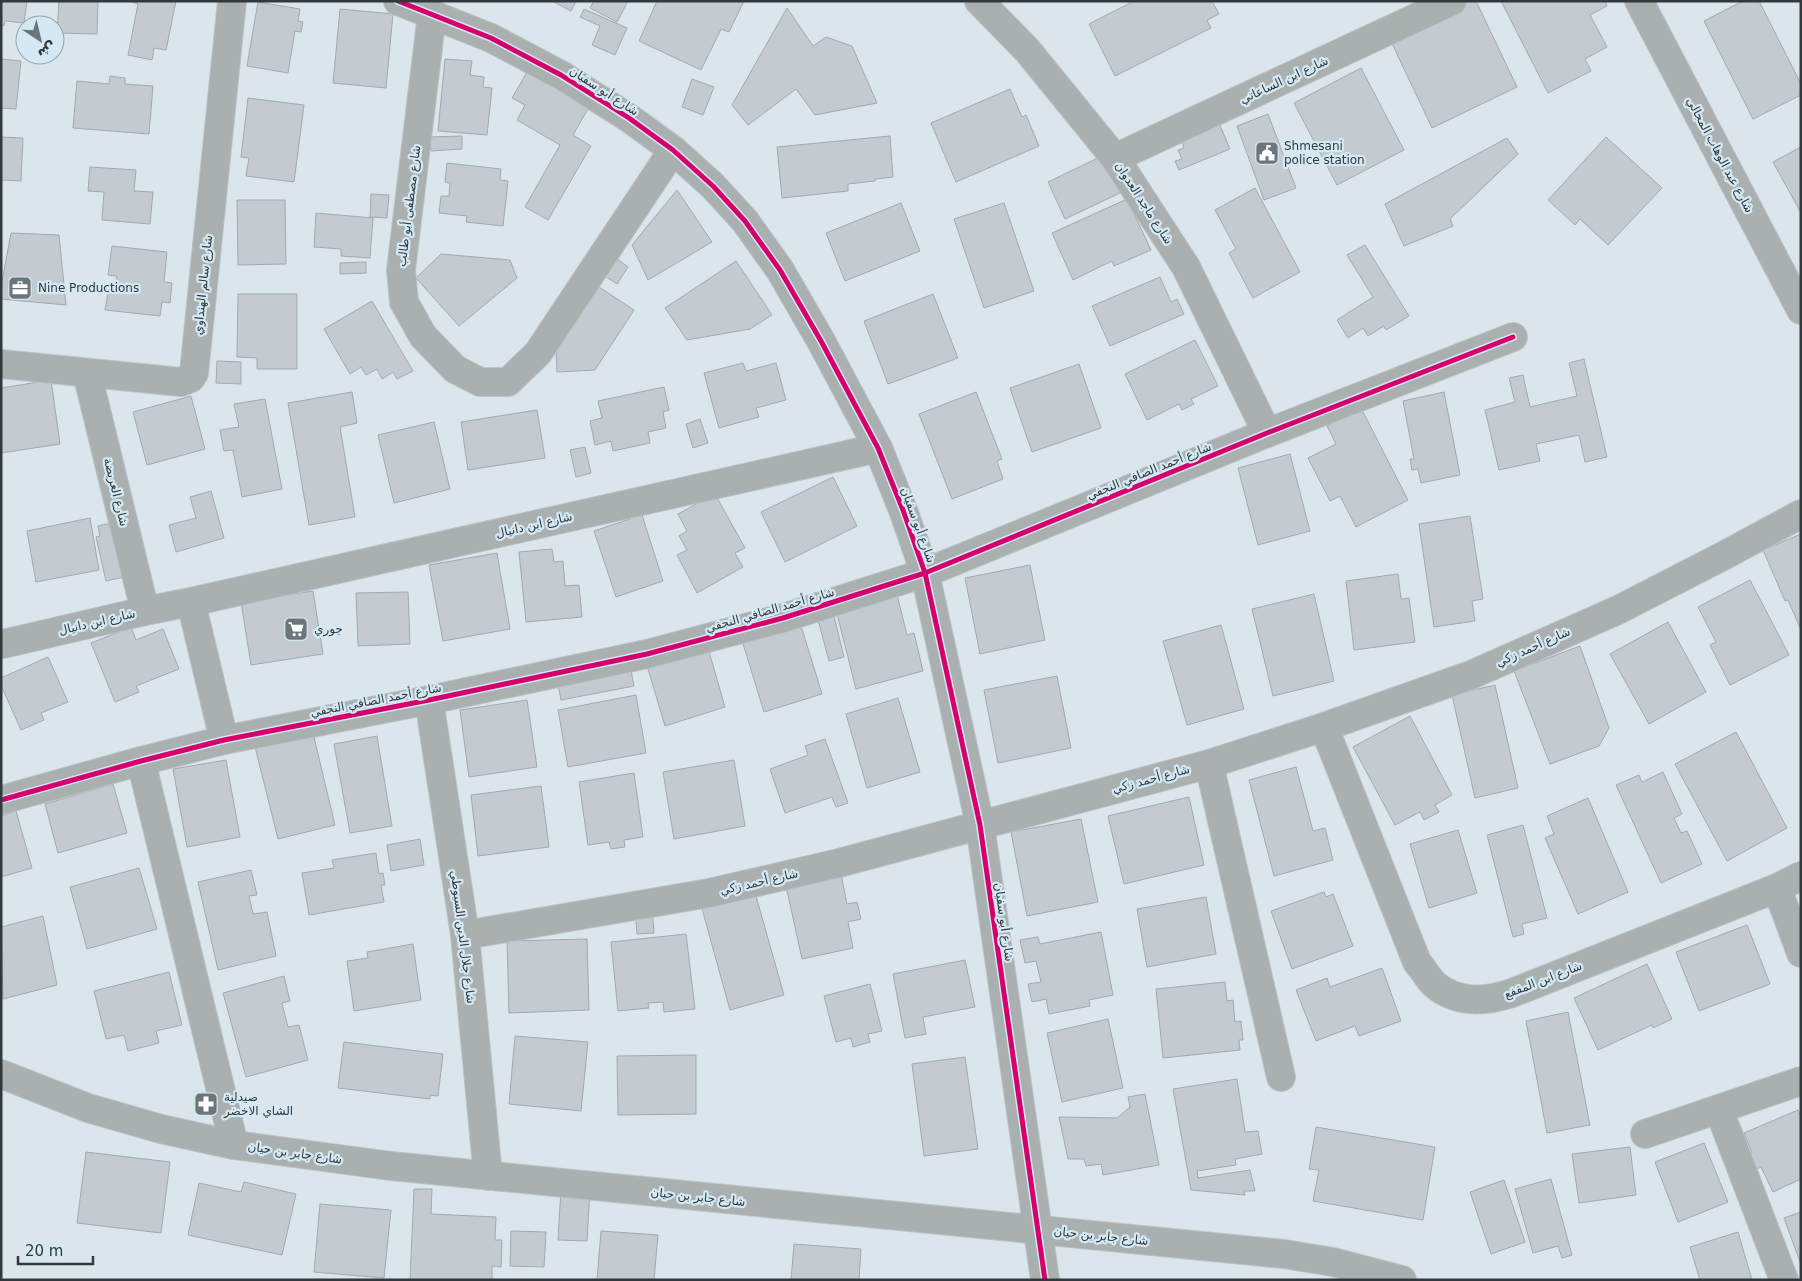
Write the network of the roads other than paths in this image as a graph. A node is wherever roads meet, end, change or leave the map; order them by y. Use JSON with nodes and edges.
{"nodes":[{"id":1,"x":232,"y":1,"type":"edge"},
{"id":2,"x":398,"y":1,"type":"edge"},
{"id":3,"x":979,"y":1,"type":"edge"},
{"id":4,"x":1452,"y":1,"type":"edge"},
{"id":5,"x":1639,"y":1,"type":"edge"},
{"id":6,"x":432,"y":14,"type":"junction"},
{"id":7,"x":673,"y":150,"type":"junction"},
{"id":8,"x":1115,"y":158,"type":"junction"},
{"id":9,"x":1801,"y":310,"type":"edge"},
{"id":10,"x":1512,"y":337,"type":"dead end"},
{"id":11,"x":1,"y":364,"type":"edge"},
{"id":12,"x":87,"y":373,"type":"junction"},
{"id":13,"x":1267,"y":433,"type":"junction"},
{"id":14,"x":878,"y":448,"type":"junction"},
{"id":15,"x":1801,"y":514,"type":"edge"},
{"id":16,"x":924,"y":573,"type":"junction"},
{"id":17,"x":191,"y":602,"type":"junction"},
{"id":18,"x":144,"y":611,"type":"junction"},
{"id":19,"x":3,"y":644,"type":"dead end"},
{"id":20,"x":429,"y":700,"type":"junction"},
{"id":21,"x":1324,"y":727,"type":"junction"},
{"id":22,"x":224,"y":740,"type":"junction"},
{"id":23,"x":141,"y":761,"type":"junction"},
{"id":24,"x":1209,"y":764,"type":"junction"},
{"id":25,"x":1,"y":800,"type":"edge"},
{"id":26,"x":980,"y":825,"type":"junction"},
{"id":27,"x":1789,"y":882,"type":"edge"},
{"id":28,"x":465,"y":935,"type":"junction"},
{"id":29,"x":1801,"y":953,"type":"edge"},
{"id":30,"x":1,"y":1074,"type":"edge"},
{"id":31,"x":1282,"y":1078,"type":"dead end"},
{"id":32,"x":1801,"y":1081,"type":"edge"},
{"id":33,"x":1719,"y":1110,"type":"junction"},
{"id":34,"x":1645,"y":1134,"type":"dead end"},
{"id":35,"x":234,"y":1145,"type":"junction"},
{"id":36,"x":488,"y":1176,"type":"junction"},
{"id":37,"x":1038,"y":1230,"type":"junction"},
{"id":38,"x":1045,"y":1280,"type":"edge"},
{"id":39,"x":1402,"y":1280,"type":"edge"},
{"id":40,"x":1784,"y":1280,"type":"edge"}],
"edges":[{"from":1,"to":12,"type":"street","name":"شارع سالم الهنداوي"},
{"from":2,"to":6,"type":"street","name":"شارع أبو سفيان"},
{"from":3,"to":8,"type":"street","name":"شارع ماجد العدوان"},
{"from":4,"to":8,"type":"street","name":"شارع ابن الساعاتي"},
{"from":5,"to":9,"type":"street","name":"شارع عبد الوهاب المجالي"},
{"from":6,"to":7,"type":"street","name":"شارع أبو سفيان"},
{"from":6,"to":7,"type":"street","name":"شارع مصطفى أبو طالب"},
{"from":7,"to":14,"type":"street","name":"شارع أبو سفيان"},
{"from":8,"to":13,"type":"street","name":"شارع ماجد العدوان"},
{"from":10,"to":13,"type":"street","name":"شارع أحمد الصافي النجفي"},
{"from":11,"to":12,"type":"street","name":"شارع سالم الهنداوي"},
{"from":12,"to":18,"type":"street","name":"شارع العريضة"},
{"from":13,"to":16,"type":"street","name":"شارع أحمد الصافي النجفي"},
{"from":14,"to":16,"type":"street","name":"شارع أبو سفيان"},
{"from":14,"to":17,"type":"street","name":"شارع ابن دانيال"},
{"from":15,"to":21,"type":"street","name":"شارع أحمد زكي"},
{"from":16,"to":20,"type":"street","name":"شارع أحمد الصافي النجفي"},
{"from":16,"to":26,"type":"street","name":"شارع أبو سفيان"},
{"from":17,"to":18,"type":"street","name":"شارع ابن دانيال"},
{"from":17,"to":22,"type":"street"},
{"from":18,"to":19,"type":"street","name":"شارع ابن دانيال"},
{"from":20,"to":22,"type":"street","name":"شارع أحمد الصافي النجفي"},
{"from":20,"to":28,"type":"street","name":"شارع جلال الدين السيوطي"},
{"from":21,"to":24,"type":"street","name":"شارع أحمد زكي"},
{"from":21,"to":27,"type":"street","name":"شارع ابن المقفع"},
{"from":22,"to":23,"type":"street","name":"شارع أحمد الصافي النجفي"},
{"from":23,"to":25,"type":"street","name":"شارع أحمد الصافي النجفي"},
{"from":23,"to":35,"type":"street"},
{"from":24,"to":26,"type":"street","name":"شارع أحمد زكي"},
{"from":24,"to":31,"type":"street"},
{"from":26,"to":28,"type":"street","name":"شارع أحمد زكي"},
{"from":26,"to":37,"type":"street","name":"شارع أبو سفيان"},
{"from":27,"to":29,"type":"street"},
{"from":28,"to":36,"type":"street","name":"شارع جلال الدين السيوطي"},
{"from":30,"to":35,"type":"street","name":"شارع جابر بن حيان"},
{"from":32,"to":33,"type":"street"},
{"from":33,"to":34,"type":"street"},
{"from":33,"to":40,"type":"street"},
{"from":35,"to":36,"type":"street","name":"شارع جابر بن حيان"},
{"from":36,"to":37,"type":"street","name":"شارع جابر بن حيان"},
{"from":37,"to":38,"type":"street","name":"شارع أبو سفيان"},
{"from":37,"to":39,"type":"street","name":"شارع جابر بن حيان"}]}
